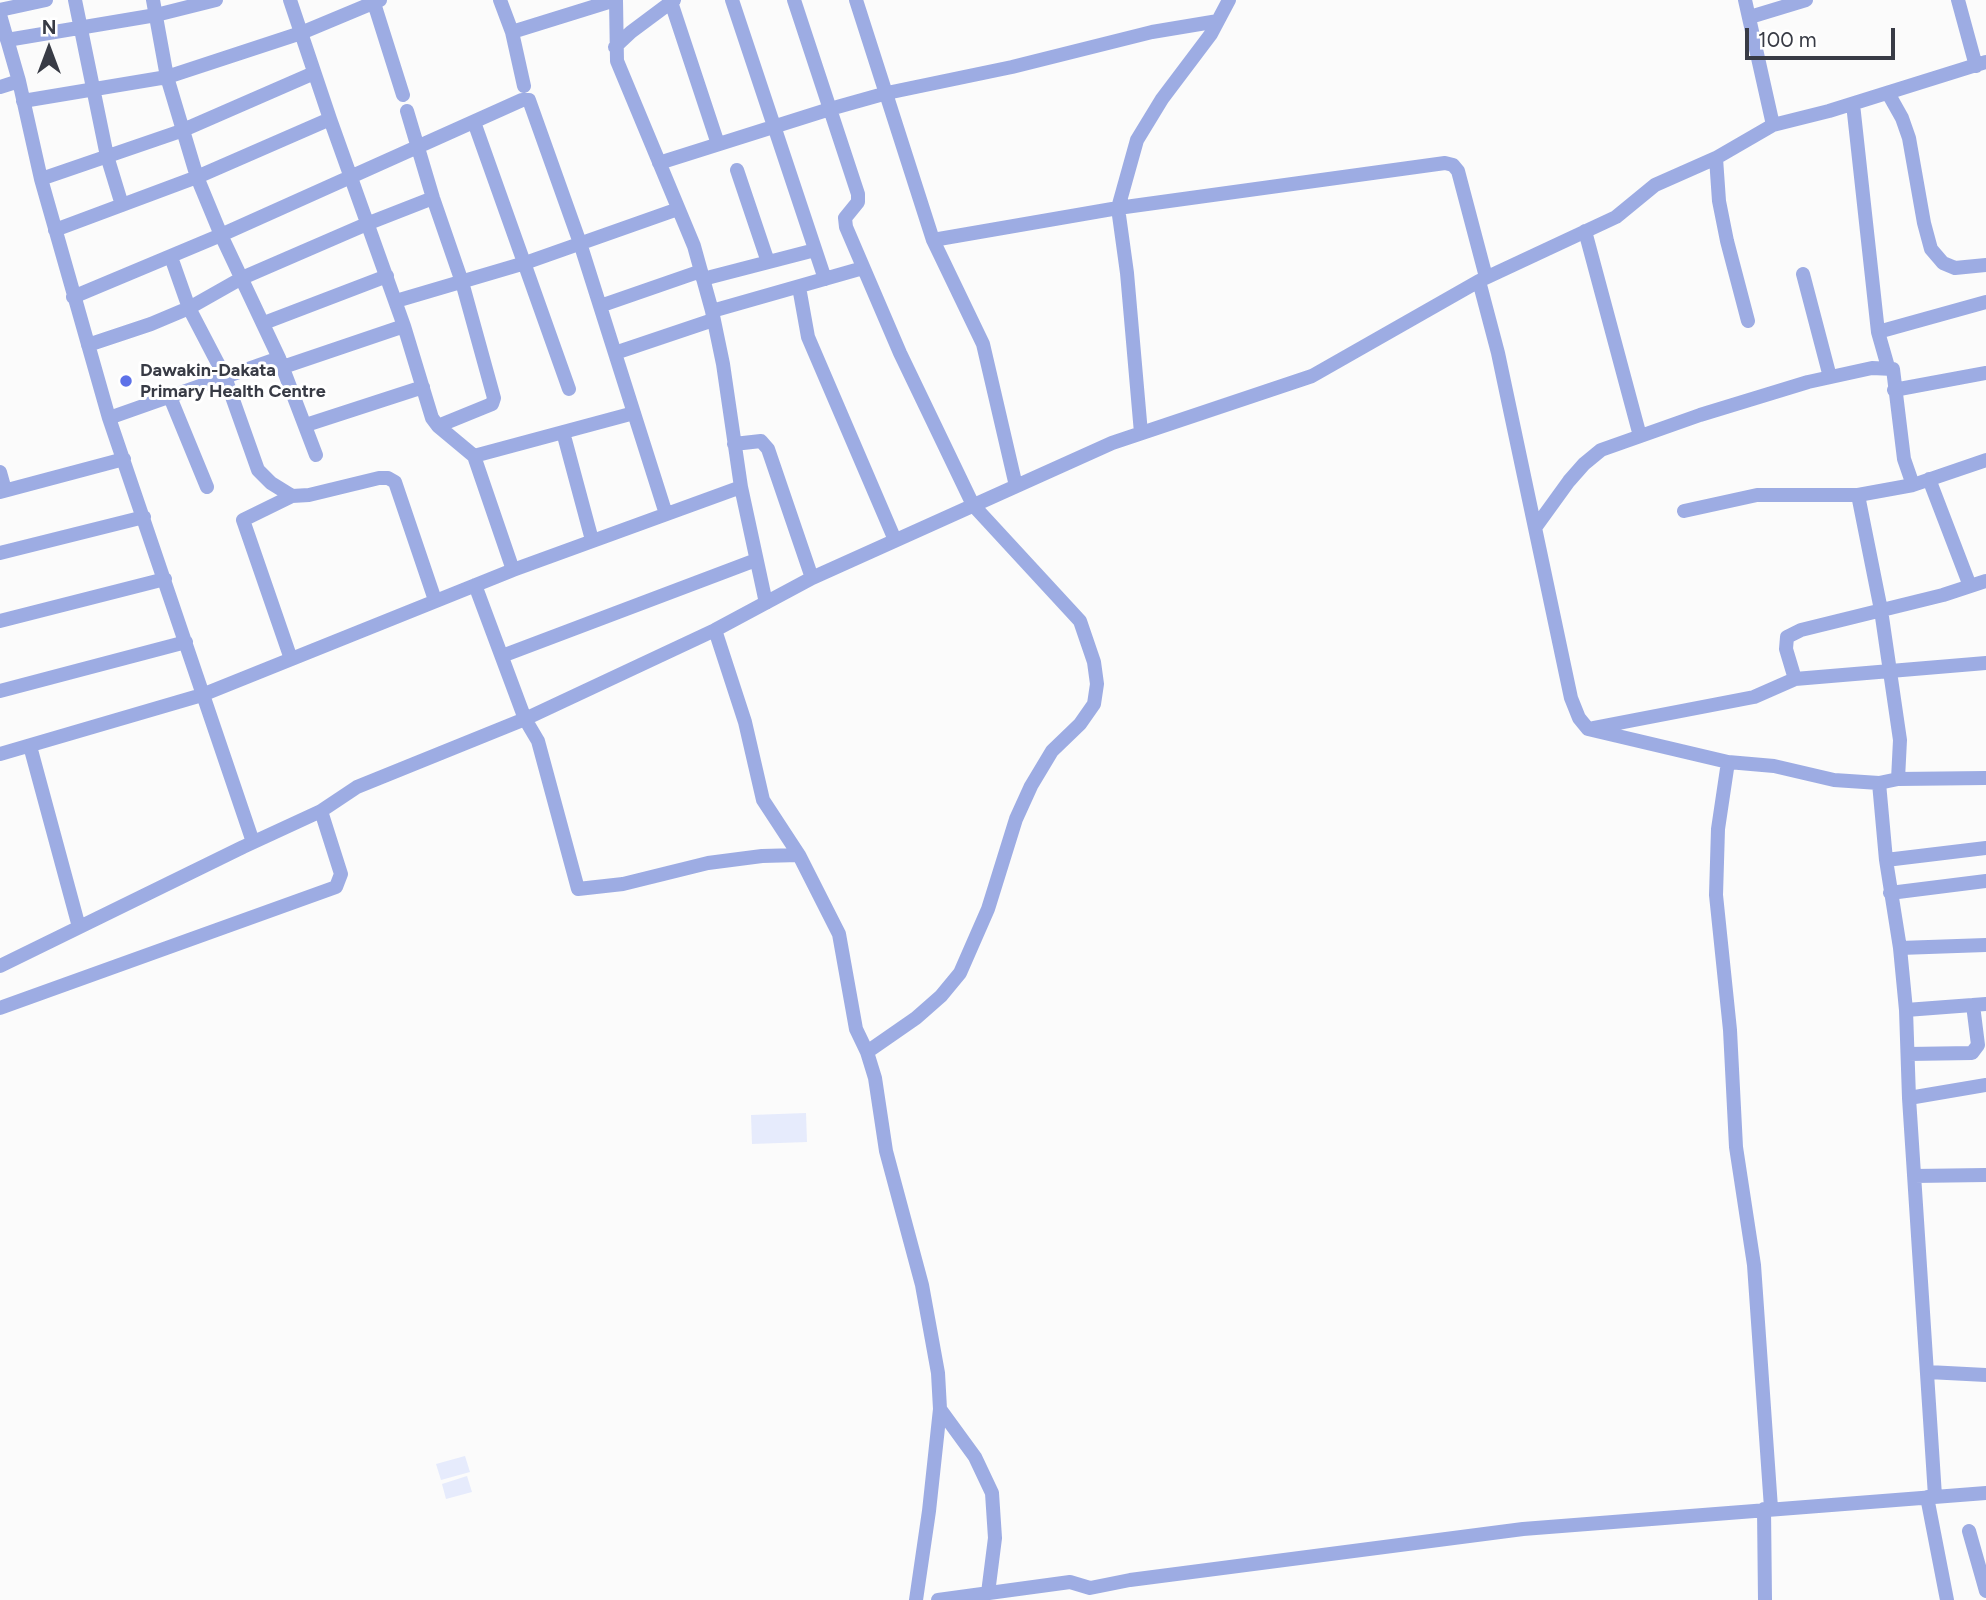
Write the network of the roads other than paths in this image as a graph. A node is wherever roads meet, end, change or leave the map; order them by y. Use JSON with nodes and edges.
{"nodes":[{"id":1,"x":46,"y":0,"type":"edge"},
{"id":2,"x":75,"y":0,"type":"edge"},
{"id":3,"x":153,"y":0,"type":"edge"},
{"id":4,"x":216,"y":0,"type":"edge"},
{"id":5,"x":290,"y":0,"type":"edge"},
{"id":6,"x":500,"y":0,"type":"edge"},
{"id":7,"x":616,"y":0,"type":"edge"},
{"id":8,"x":732,"y":0,"type":"edge"},
{"id":9,"x":794,"y":0,"type":"edge"},
{"id":10,"x":856,"y":0,"type":"edge"},
{"id":11,"x":1229,"y":0,"type":"edge"},
{"id":12,"x":1745,"y":0,"type":"edge"},
{"id":13,"x":1806,"y":0,"type":"edge"},
{"id":14,"x":1958,"y":0,"type":"edge"},
{"id":15,"x":375,"y":1,"type":"edge"},
{"id":16,"x":673,"y":1,"type":"edge"},
{"id":17,"x":0,"y":12,"type":"edge"},
{"id":18,"x":156,"y":15,"type":"junction"},
{"id":19,"x":1749,"y":16,"type":"junction"},
{"id":20,"x":1218,"y":21,"type":"junction"},
{"id":21,"x":81,"y":28,"type":"junction"},
{"id":22,"x":512,"y":32,"type":"junction"},
{"id":23,"x":301,"y":33,"type":"junction"},
{"id":24,"x":7,"y":40,"type":"junction"},
{"id":25,"x":615,"y":47,"type":"junction"},
{"id":26,"x":1981,"y":64,"type":"edge"},
{"id":27,"x":314,"y":73,"type":"junction"},
{"id":28,"x":167,"y":77,"type":"junction"},
{"id":29,"x":19,"y":81,"type":"junction"},
{"id":30,"x":524,"y":86,"type":"dead end"},
{"id":31,"x":0,"y":87,"type":"edge"},
{"id":32,"x":93,"y":89,"type":"junction"},
{"id":33,"x":887,"y":93,"type":"junction"},
{"id":34,"x":1888,"y":93,"type":"junction"},
{"id":35,"x":403,"y":95,"type":"dead end"},
{"id":36,"x":23,"y":101,"type":"junction"},
{"id":37,"x":1853,"y":104,"type":"junction"},
{"id":38,"x":830,"y":109,"type":"junction"},
{"id":39,"x":407,"y":111,"type":"dead end"},
{"id":40,"x":330,"y":119,"type":"junction"},
{"id":41,"x":474,"y":122,"type":"junction"},
{"id":42,"x":1773,"y":125,"type":"junction"},
{"id":43,"x":773,"y":127,"type":"junction"},
{"id":44,"x":181,"y":131,"type":"junction"},
{"id":45,"x":718,"y":144,"type":"junction"},
{"id":46,"x":418,"y":147,"type":"junction"},
{"id":47,"x":107,"y":156,"type":"junction"},
{"id":48,"x":1716,"y":158,"type":"junction"},
{"id":49,"x":659,"y":163,"type":"junction"},
{"id":50,"x":737,"y":170,"type":"dead end"},
{"id":51,"x":197,"y":177,"type":"junction"},
{"id":52,"x":351,"y":177,"type":"junction"},
{"id":53,"x":41,"y":178,"type":"junction"},
{"id":54,"x":433,"y":198,"type":"junction"},
{"id":55,"x":122,"y":205,"type":"junction"},
{"id":56,"x":1118,"y":208,"type":"junction"},
{"id":57,"x":678,"y":209,"type":"junction"},
{"id":58,"x":369,"y":223,"type":"junction"},
{"id":59,"x":55,"y":230,"type":"junction"},
{"id":60,"x":1586,"y":231,"type":"junction"},
{"id":61,"x":221,"y":235,"type":"junction"},
{"id":62,"x":933,"y":240,"type":"junction"},
{"id":63,"x":580,"y":243,"type":"junction"},
{"id":64,"x":815,"y":250,"type":"junction"},
{"id":65,"x":171,"y":257,"type":"junction"},
{"id":66,"x":768,"y":262,"type":"junction"},
{"id":67,"x":525,"y":263,"type":"junction"},
{"id":68,"x":1986,"y":265,"type":"edge"},
{"id":69,"x":863,"y":268,"type":"junction"},
{"id":70,"x":1803,"y":274,"type":"dead end"},
{"id":71,"x":702,"y":275,"type":"junction"},
{"id":72,"x":387,"y":276,"type":"junction"},
{"id":73,"x":242,"y":278,"type":"junction"},
{"id":74,"x":825,"y":279,"type":"junction"},
{"id":75,"x":1483,"y":279,"type":"junction"},
{"id":76,"x":462,"y":282,"type":"junction"},
{"id":77,"x":799,"y":287,"type":"junction"},
{"id":78,"x":73,"y":297,"type":"junction"},
{"id":79,"x":396,"y":301,"type":"junction"},
{"id":80,"x":1986,"y":302,"type":"edge"},
{"id":81,"x":600,"y":306,"type":"junction"},
{"id":82,"x":189,"y":308,"type":"junction"},
{"id":83,"x":713,"y":316,"type":"junction"},
{"id":84,"x":1748,"y":321,"type":"dead end"},
{"id":85,"x":264,"y":323,"type":"junction"},
{"id":86,"x":404,"y":326,"type":"junction"},
{"id":87,"x":1878,"y":332,"type":"junction"},
{"id":88,"x":88,"y":345,"type":"junction"},
{"id":89,"x":615,"y":353,"type":"junction"},
{"id":90,"x":281,"y":362,"type":"junction"},
{"id":91,"x":1888,"y":367,"type":"junction"},
{"id":92,"x":1986,"y":373,"type":"edge"},
{"id":93,"x":225,"y":377,"type":"junction"},
{"id":94,"x":1830,"y":377,"type":"junction"},
{"id":95,"x":423,"y":387,"type":"junction"},
{"id":96,"x":569,"y":389,"type":"dead end"},
{"id":97,"x":1894,"y":390,"type":"junction"},
{"id":98,"x":170,"y":397,"type":"junction"},
{"id":99,"x":634,"y":413,"type":"junction"},
{"id":100,"x":109,"y":418,"type":"junction"},
{"id":101,"x":306,"y":425,"type":"junction"},
{"id":102,"x":438,"y":426,"type":"junction"},
{"id":103,"x":563,"y":432,"type":"junction"},
{"id":104,"x":1141,"y":433,"type":"junction"},
{"id":105,"x":1640,"y":436,"type":"junction"},
{"id":106,"x":734,"y":444,"type":"junction"},
{"id":107,"x":316,"y":455,"type":"dead end"},
{"id":108,"x":474,"y":456,"type":"junction"},
{"id":109,"x":124,"y":459,"type":"junction"},
{"id":110,"x":1986,"y":460,"type":"edge"},
{"id":111,"x":0,"y":472,"type":"edge"},
{"id":112,"x":1929,"y":479,"type":"junction"},
{"id":113,"x":1913,"y":485,"type":"junction"},
{"id":114,"x":1016,"y":486,"type":"junction"},
{"id":115,"x":207,"y":487,"type":"dead end"},
{"id":116,"x":741,"y":488,"type":"junction"},
{"id":117,"x":3,"y":491,"type":"edge"},
{"id":118,"x":1858,"y":495,"type":"junction"},
{"id":119,"x":292,"y":496,"type":"junction"},
{"id":120,"x":973,"y":505,"type":"junction"},
{"id":121,"x":1684,"y":511,"type":"dead end"},
{"id":122,"x":666,"y":514,"type":"junction"},
{"id":123,"x":144,"y":517,"type":"junction"},
{"id":124,"x":1535,"y":528,"type":"junction"},
{"id":125,"x":592,"y":540,"type":"junction"},
{"id":126,"x":895,"y":540,"type":"junction"},
{"id":127,"x":0,"y":553,"type":"edge"},
{"id":128,"x":756,"y":560,"type":"junction"},
{"id":129,"x":513,"y":570,"type":"junction"},
{"id":130,"x":812,"y":578,"type":"junction"},
{"id":131,"x":165,"y":579,"type":"junction"},
{"id":132,"x":1986,"y":581,"type":"edge"},
{"id":133,"x":475,"y":585,"type":"junction"},
{"id":134,"x":1970,"y":586,"type":"junction"},
{"id":135,"x":435,"y":600,"type":"junction"},
{"id":136,"x":766,"y":603,"type":"junction"},
{"id":137,"x":1881,"y":610,"type":"junction"},
{"id":138,"x":0,"y":621,"type":"edge"},
{"id":139,"x":715,"y":630,"type":"junction"},
{"id":140,"x":186,"y":642,"type":"junction"},
{"id":141,"x":502,"y":656,"type":"junction"},
{"id":142,"x":291,"y":659,"type":"junction"},
{"id":143,"x":1986,"y":663,"type":"edge"},
{"id":144,"x":1890,"y":671,"type":"junction"},
{"id":145,"x":1795,"y":678,"type":"junction"},
{"id":146,"x":0,"y":691,"type":"edge"},
{"id":147,"x":202,"y":695,"type":"junction"},
{"id":148,"x":525,"y":719,"type":"junction"},
{"id":149,"x":1588,"y":729,"type":"junction"},
{"id":150,"x":30,"y":746,"type":"junction"},
{"id":151,"x":0,"y":754,"type":"edge"},
{"id":152,"x":1728,"y":762,"type":"junction"},
{"id":153,"x":1986,"y":778,"type":"edge"},
{"id":154,"x":1898,"y":779,"type":"junction"},
{"id":155,"x":1879,"y":783,"type":"junction"},
{"id":156,"x":321,"y":811,"type":"junction"},
{"id":157,"x":253,"y":842,"type":"junction"},
{"id":158,"x":1986,"y":848,"type":"edge"},
{"id":159,"x":799,"y":855,"type":"junction"},
{"id":160,"x":1885,"y":860,"type":"junction"},
{"id":161,"x":1986,"y":881,"type":"edge"},
{"id":162,"x":1890,"y":894,"type":"junction"},
{"id":163,"x":79,"y":927,"type":"junction"},
{"id":164,"x":1986,"y":945,"type":"edge"},
{"id":165,"x":1900,"y":948,"type":"junction"},
{"id":166,"x":0,"y":966,"type":"edge"},
{"id":167,"x":1980,"y":1005,"type":"edge"},
{"id":168,"x":0,"y":1008,"type":"edge"},
{"id":169,"x":1906,"y":1010,"type":"junction"},
{"id":170,"x":867,"y":1052,"type":"junction"},
{"id":171,"x":1908,"y":1054,"type":"junction"},
{"id":172,"x":1986,"y":1085,"type":"edge"},
{"id":173,"x":1909,"y":1098,"type":"junction"},
{"id":174,"x":1986,"y":1175,"type":"edge"},
{"id":175,"x":1914,"y":1176,"type":"junction"},
{"id":176,"x":1928,"y":1372,"type":"junction"},
{"id":177,"x":1986,"y":1375,"type":"edge"},
{"id":178,"x":940,"y":1409,"type":"junction"},
{"id":179,"x":1986,"y":1493,"type":"edge"},
{"id":180,"x":1931,"y":1497,"type":"junction"},
{"id":181,"x":1767,"y":1508,"type":"junction"},
{"id":182,"x":1969,"y":1531,"type":"dead end"},
{"id":183,"x":1986,"y":1591,"type":"edge"},
{"id":184,"x":988,"y":1592,"type":"junction"},
{"id":185,"x":1092,"y":1594,"type":"edge"},
{"id":186,"x":916,"y":1600,"type":"edge"},
{"id":187,"x":938,"y":1600,"type":"edge"},
{"id":188,"x":1765,"y":1600,"type":"edge"},
{"id":189,"x":1947,"y":1600,"type":"edge"}],
"edges":[{"from":1,"to":17,"type":"street"},
{"from":2,"to":21,"type":"street"},
{"from":3,"to":18,"type":"street"},
{"from":4,"to":18,"type":"street"},
{"from":5,"to":23,"type":"street"},
{"from":6,"to":22,"type":"street"},
{"from":7,"to":22,"type":"street"},
{"from":7,"to":25,"type":"street"},
{"from":8,"to":43,"type":"street"},
{"from":9,"to":38,"type":"street"},
{"from":10,"to":33,"type":"street"},
{"from":11,"to":20,"type":"street"},
{"from":12,"to":19,"type":"street"},
{"from":13,"to":19,"type":"street"},
{"from":14,"to":26,"type":"street"},
{"from":15,"to":23,"type":"street"},
{"from":15,"to":35,"type":"street"},
{"from":16,"to":25,"type":"street"},
{"from":16,"to":45,"type":"street"},
{"from":17,"to":24,"type":"street"},
{"from":18,"to":21,"type":"street"},
{"from":18,"to":28,"type":"street"},
{"from":19,"to":42,"type":"street"},
{"from":20,"to":33,"type":"street"},
{"from":20,"to":56,"type":"street"},
{"from":21,"to":24,"type":"street"},
{"from":21,"to":32,"type":"street"},
{"from":22,"to":30,"type":"street"},
{"from":23,"to":27,"type":"street"},
{"from":23,"to":28,"type":"street"},
{"from":24,"to":29,"type":"street"},
{"from":25,"to":49,"type":"street"},
{"from":26,"to":34,"type":"street"},
{"from":27,"to":40,"type":"street"},
{"from":27,"to":44,"type":"street"},
{"from":28,"to":32,"type":"street"},
{"from":28,"to":44,"type":"street"},
{"from":29,"to":31,"type":"street"},
{"from":29,"to":36,"type":"street"},
{"from":32,"to":36,"type":"street"},
{"from":32,"to":47,"type":"street"},
{"from":33,"to":38,"type":"street"},
{"from":33,"to":62,"type":"street"},
{"from":34,"to":37,"type":"street"},
{"from":34,"to":68,"type":"street"},
{"from":36,"to":53,"type":"street"},
{"from":37,"to":42,"type":"street"},
{"from":37,"to":87,"type":"street"},
{"from":38,"to":43,"type":"street"},
{"from":38,"to":69,"type":"street"},
{"from":39,"to":46,"type":"street"},
{"from":40,"to":51,"type":"street"},
{"from":40,"to":52,"type":"street"},
{"from":41,"to":46,"type":"street"},
{"from":41,"to":63,"type":"street"},
{"from":41,"to":67,"type":"street"},
{"from":42,"to":48,"type":"street"},
{"from":43,"to":45,"type":"street"},
{"from":43,"to":64,"type":"street"},
{"from":44,"to":47,"type":"street"},
{"from":44,"to":51,"type":"street"},
{"from":45,"to":49,"type":"street"},
{"from":46,"to":52,"type":"street"},
{"from":46,"to":54,"type":"street"},
{"from":47,"to":53,"type":"street"},
{"from":47,"to":55,"type":"street"},
{"from":48,"to":60,"type":"street"},
{"from":48,"to":84,"type":"street"},
{"from":49,"to":57,"type":"street"},
{"from":50,"to":66,"type":"street"},
{"from":51,"to":55,"type":"street"},
{"from":51,"to":61,"type":"street"},
{"from":52,"to":58,"type":"street"},
{"from":52,"to":61,"type":"street"},
{"from":53,"to":59,"type":"street"},
{"from":54,"to":58,"type":"street"},
{"from":54,"to":76,"type":"street"},
{"from":55,"to":59,"type":"street"},
{"from":56,"to":62,"type":"street"},
{"from":56,"to":75,"type":"street"},
{"from":56,"to":104,"type":"street"},
{"from":57,"to":63,"type":"street"},
{"from":57,"to":71,"type":"street"},
{"from":58,"to":72,"type":"street"},
{"from":58,"to":73,"type":"street"},
{"from":59,"to":78,"type":"street"},
{"from":60,"to":75,"type":"street"},
{"from":60,"to":105,"type":"street"},
{"from":61,"to":65,"type":"street"},
{"from":61,"to":73,"type":"street"},
{"from":62,"to":114,"type":"street"},
{"from":63,"to":67,"type":"street"},
{"from":63,"to":81,"type":"street"},
{"from":64,"to":66,"type":"street"},
{"from":64,"to":74,"type":"street"},
{"from":65,"to":78,"type":"street"},
{"from":65,"to":82,"type":"street"},
{"from":66,"to":71,"type":"street"},
{"from":67,"to":76,"type":"street"},
{"from":67,"to":96,"type":"street"},
{"from":69,"to":74,"type":"street"},
{"from":69,"to":120,"type":"street"},
{"from":70,"to":94,"type":"street"},
{"from":71,"to":81,"type":"street"},
{"from":71,"to":83,"type":"street"},
{"from":72,"to":79,"type":"street"},
{"from":72,"to":85,"type":"street"},
{"from":73,"to":82,"type":"street"},
{"from":73,"to":85,"type":"street"},
{"from":74,"to":77,"type":"street"},
{"from":75,"to":104,"type":"street"},
{"from":75,"to":124,"type":"street"},
{"from":76,"to":79,"type":"street"},
{"from":76,"to":102,"type":"street"},
{"from":77,"to":83,"type":"street"},
{"from":77,"to":126,"type":"street"},
{"from":78,"to":88,"type":"street"},
{"from":79,"to":86,"type":"street"},
{"from":80,"to":87,"type":"street"},
{"from":81,"to":89,"type":"street"},
{"from":82,"to":88,"type":"street"},
{"from":82,"to":93,"type":"street"},
{"from":83,"to":89,"type":"street"},
{"from":83,"to":106,"type":"street"},
{"from":85,"to":90,"type":"street"},
{"from":86,"to":90,"type":"street"},
{"from":86,"to":95,"type":"street"},
{"from":87,"to":91,"type":"street"},
{"from":88,"to":100,"type":"street"},
{"from":89,"to":99,"type":"street"},
{"from":90,"to":93,"type":"street"},
{"from":90,"to":101,"type":"street"},
{"from":91,"to":94,"type":"street"},
{"from":91,"to":97,"type":"street"},
{"from":92,"to":97,"type":"street"},
{"from":93,"to":98,"type":"street"},
{"from":93,"to":119,"type":"street"},
{"from":94,"to":105,"type":"street"},
{"from":95,"to":101,"type":"street"},
{"from":95,"to":102,"type":"street"},
{"from":97,"to":113,"type":"street"},
{"from":98,"to":100,"type":"street"},
{"from":98,"to":115,"type":"street"},
{"from":99,"to":103,"type":"street"},
{"from":99,"to":122,"type":"street"},
{"from":100,"to":109,"type":"street"},
{"from":101,"to":107,"type":"street"},
{"from":102,"to":108,"type":"street"},
{"from":103,"to":108,"type":"street"},
{"from":103,"to":125,"type":"street"},
{"from":104,"to":114,"type":"street"},
{"from":105,"to":124,"type":"street"},
{"from":106,"to":116,"type":"street"},
{"from":106,"to":130,"type":"street"},
{"from":108,"to":129,"type":"street"},
{"from":109,"to":117,"type":"street"},
{"from":109,"to":123,"type":"street"},
{"from":110,"to":112,"type":"street"},
{"from":111,"to":117,"type":"street"},
{"from":112,"to":113,"type":"street"},
{"from":112,"to":134,"type":"street"},
{"from":113,"to":118,"type":"street"},
{"from":114,"to":120,"type":"street"},
{"from":116,"to":122,"type":"street"},
{"from":116,"to":128,"type":"street"},
{"from":118,"to":121,"type":"street"},
{"from":118,"to":137,"type":"street"},
{"from":119,"to":135,"type":"street"},
{"from":119,"to":142,"type":"street"},
{"from":120,"to":126,"type":"street"},
{"from":120,"to":170,"type":"street"},
{"from":122,"to":125,"type":"street"},
{"from":123,"to":127,"type":"street"},
{"from":123,"to":131,"type":"street"},
{"from":124,"to":149,"type":"street"},
{"from":125,"to":129,"type":"street"},
{"from":126,"to":130,"type":"street"},
{"from":128,"to":136,"type":"street"},
{"from":128,"to":141,"type":"street"},
{"from":129,"to":133,"type":"street"},
{"from":130,"to":136,"type":"street"},
{"from":131,"to":138,"type":"street"},
{"from":131,"to":140,"type":"street"},
{"from":132,"to":134,"type":"street"},
{"from":133,"to":135,"type":"street"},
{"from":133,"to":141,"type":"street"},
{"from":134,"to":137,"type":"street"},
{"from":135,"to":142,"type":"street"},
{"from":136,"to":139,"type":"street"},
{"from":137,"to":144,"type":"street"},
{"from":137,"to":145,"type":"street"},
{"from":139,"to":148,"type":"street"},
{"from":139,"to":159,"type":"street"},
{"from":140,"to":146,"type":"street"},
{"from":140,"to":147,"type":"street"},
{"from":141,"to":148,"type":"street"},
{"from":142,"to":147,"type":"street"},
{"from":143,"to":144,"type":"street"},
{"from":144,"to":145,"type":"street"},
{"from":144,"to":154,"type":"street"},
{"from":145,"to":149,"type":"street"},
{"from":147,"to":150,"type":"street"},
{"from":147,"to":157,"type":"street"},
{"from":148,"to":156,"type":"street"},
{"from":148,"to":159,"type":"street"},
{"from":149,"to":152,"type":"street"},
{"from":150,"to":151,"type":"street"},
{"from":150,"to":163,"type":"street"},
{"from":152,"to":155,"type":"street"},
{"from":152,"to":181,"type":"street"},
{"from":153,"to":154,"type":"street"},
{"from":154,"to":155,"type":"street"},
{"from":155,"to":160,"type":"street"},
{"from":156,"to":157,"type":"street"},
{"from":156,"to":168,"type":"street"},
{"from":157,"to":163,"type":"street"},
{"from":158,"to":160,"type":"street"},
{"from":159,"to":170,"type":"street"},
{"from":160,"to":162,"type":"street"},
{"from":161,"to":162,"type":"street"},
{"from":162,"to":165,"type":"street"},
{"from":163,"to":166,"type":"street"},
{"from":164,"to":165,"type":"street"},
{"from":165,"to":169,"type":"street"},
{"from":167,"to":169,"type":"street"},
{"from":167,"to":171,"type":"street"},
{"from":169,"to":171,"type":"street"},
{"from":170,"to":178,"type":"street"},
{"from":171,"to":173,"type":"street"},
{"from":172,"to":173,"type":"street"},
{"from":173,"to":175,"type":"street"},
{"from":174,"to":175,"type":"street"},
{"from":175,"to":176,"type":"street"},
{"from":176,"to":177,"type":"street"},
{"from":176,"to":180,"type":"street"},
{"from":178,"to":184,"type":"street"},
{"from":178,"to":186,"type":"street"},
{"from":179,"to":180,"type":"street"},
{"from":180,"to":181,"type":"street"},
{"from":180,"to":189,"type":"street"},
{"from":181,"to":185,"type":"street"},
{"from":181,"to":188,"type":"street"},
{"from":182,"to":183,"type":"street"},
{"from":184,"to":185,"type":"street"},
{"from":184,"to":187,"type":"street"}]}
